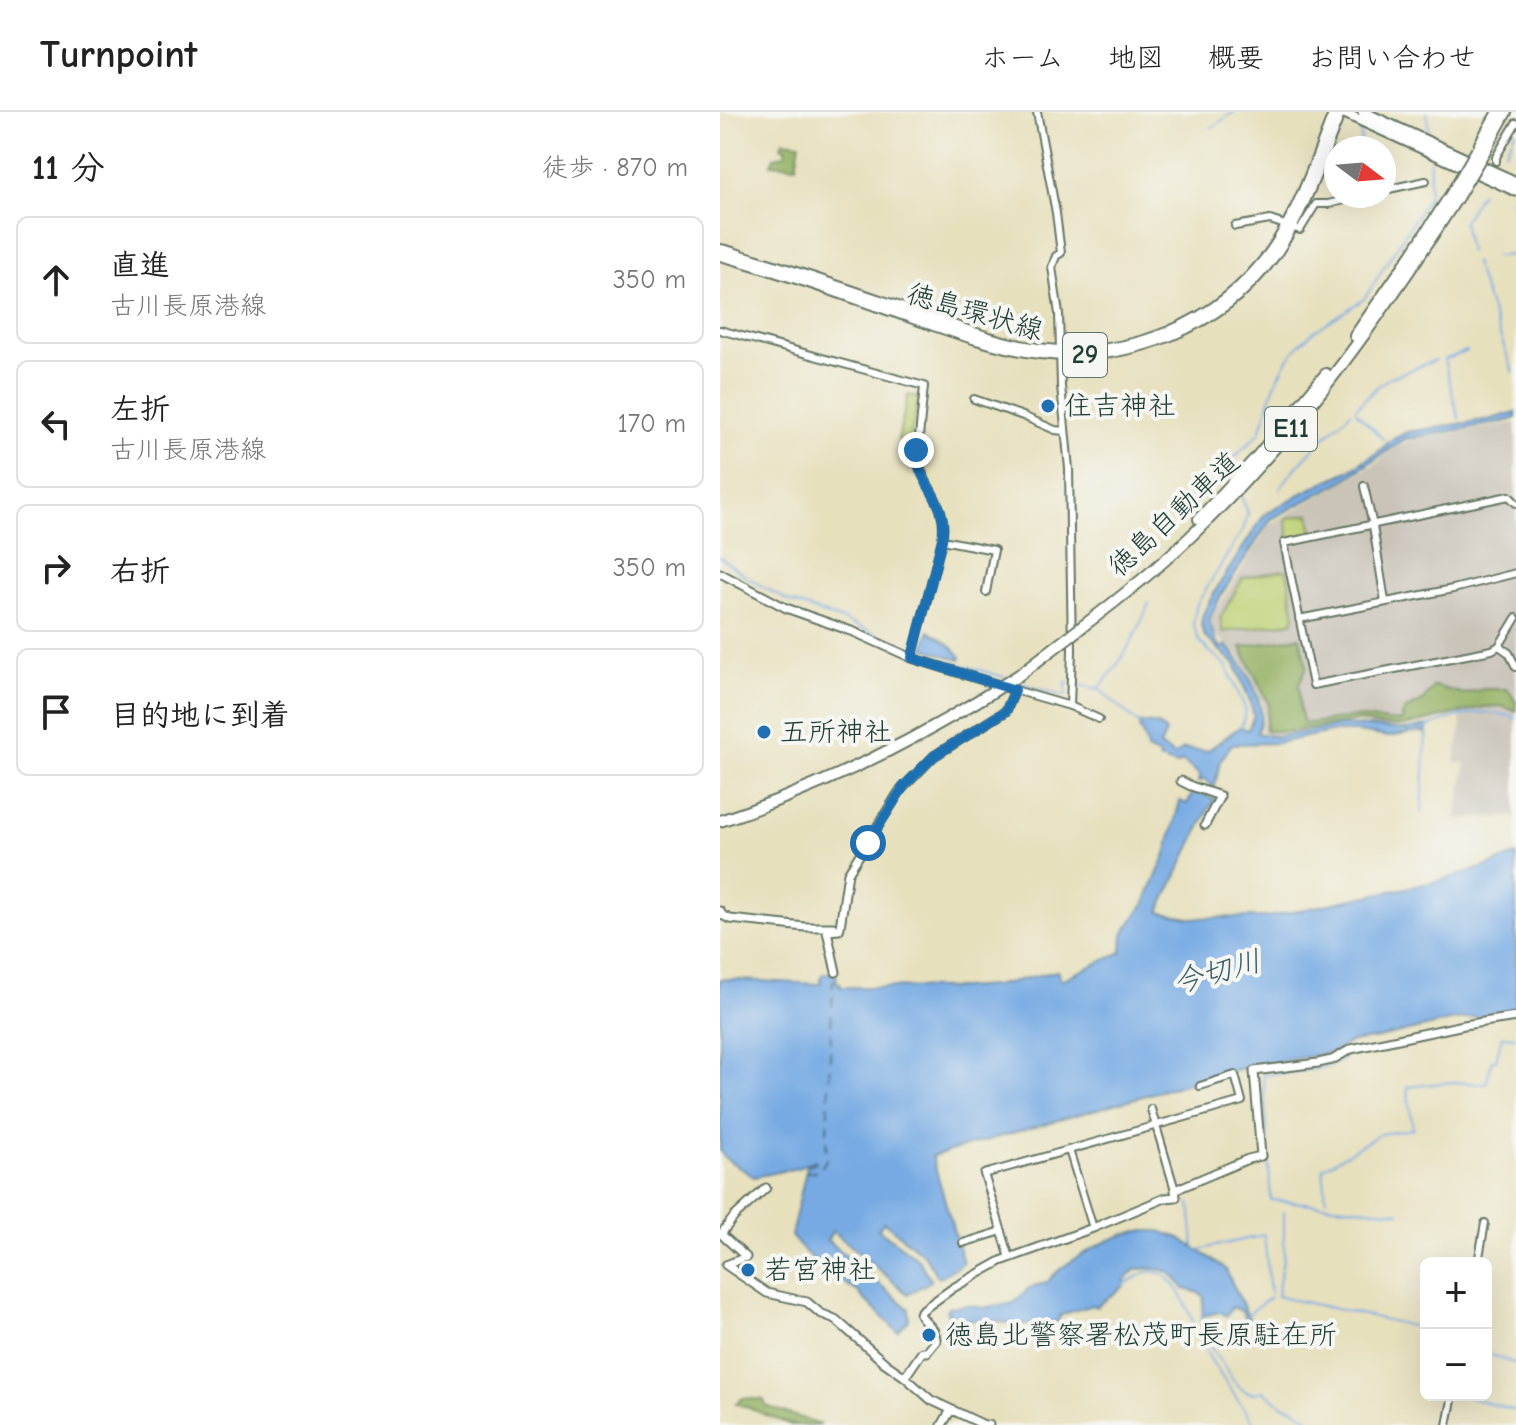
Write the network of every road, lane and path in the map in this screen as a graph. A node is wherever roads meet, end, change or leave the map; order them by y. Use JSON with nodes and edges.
{"nodes":[{"id":1,"x":1037,"y":112,"type":"edge"},
{"id":2,"x":1334,"y":112,"type":"edge"},
{"id":3,"x":1342,"y":112,"type":"edge"},
{"id":4,"x":1363,"y":112,"type":"edge"},
{"id":5,"x":1498,"y":112,"type":"edge"},
{"id":6,"x":1506,"y":112,"type":"edge"},
{"id":7,"x":1516,"y":123,"type":"edge"},
{"id":8,"x":1481,"y":151,"type":"junction"},
{"id":9,"x":1496,"y":161,"type":"dead end"},
{"id":10,"x":1426,"y":181,"type":"dead end"},
{"id":11,"x":1516,"y":182,"type":"edge"},
{"id":12,"x":1396,"y":187,"type":"edge"},
{"id":13,"x":1516,"y":191,"type":"edge"},
{"id":14,"x":1324,"y":204,"type":"edge"},
{"id":15,"x":1235,"y":226,"type":"dead end"},
{"id":16,"x":1288,"y":227,"type":"junction"},
{"id":17,"x":720,"y":249,"type":"edge"},
{"id":18,"x":720,"y":256,"type":"edge"},
{"id":19,"x":720,"y":330,"type":"edge"},
{"id":20,"x":1060,"y":353,"type":"junction"},
{"id":21,"x":974,"y":399,"type":"dead end"},
{"id":22,"x":1064,"y":431,"type":"junction"},
{"id":23,"x":1364,"y":486,"type":"dead end"},
{"id":24,"x":1516,"y":503,"type":"edge"},
{"id":25,"x":1373,"y":526,"type":"junction"},
{"id":26,"x":942,"y":540,"type":"junction"},
{"id":27,"x":720,"y":573,"type":"edge"},
{"id":28,"x":1516,"y":573,"type":"edge"},
{"id":29,"x":986,"y":592,"type":"dead end"},
{"id":30,"x":1385,"y":601,"type":"junction"},
{"id":31,"x":1516,"y":618,"type":"edge"},
{"id":32,"x":1299,"y":619,"type":"junction"},
{"id":33,"x":1499,"y":646,"type":"junction"},
{"id":34,"x":912,"y":658,"type":"junction"},
{"id":35,"x":1516,"y":667,"type":"edge"},
{"id":36,"x":1015,"y":690,"type":"junction"},
{"id":37,"x":1070,"y":706,"type":"junction"},
{"id":38,"x":1099,"y":719,"type":"dead end"},
{"id":39,"x":1181,"y":781,"type":"dead end"},
{"id":40,"x":720,"y":821,"type":"edge"},
{"id":41,"x":1205,"y":825,"type":"dead end"},
{"id":42,"x":720,"y":911,"type":"edge"},
{"id":43,"x":840,"y":927,"type":"junction"},
{"id":44,"x":836,"y":972,"type":"dead end"},
{"id":45,"x":1516,"y":1017,"type":"edge"},
{"id":46,"x":1200,"y":1086,"type":"dead end"},
{"id":47,"x":1151,"y":1109,"type":"dead end"},
{"id":48,"x":1155,"y":1125,"type":"junction"},
{"id":49,"x":1069,"y":1150,"type":"junction"},
{"id":50,"x":766,"y":1188,"type":"dead end"},
{"id":51,"x":1175,"y":1190,"type":"junction"},
{"id":52,"x":1485,"y":1223,"type":"dead end"},
{"id":53,"x":1093,"y":1228,"type":"junction"},
{"id":54,"x":1002,"y":1231,"type":"junction"},
{"id":55,"x":963,"y":1243,"type":"dead end"},
{"id":56,"x":1479,"y":1257,"type":"edge"},
{"id":57,"x":1010,"y":1258,"type":"junction"},
{"id":58,"x":905,"y":1377,"type":"junction"},
{"id":59,"x":1452,"y":1401,"type":"edge"},
{"id":60,"x":951,"y":1410,"type":"junction"},
{"id":61,"x":942,"y":1425,"type":"edge"},
{"id":62,"x":989,"y":1425,"type":"edge"},
{"id":63,"x":1447,"y":1425,"type":"edge"}],
"edges":[{"from":1,"to":20,"type":"street"},
{"from":2,"to":16,"type":"main road","name":"徳島環状線","number":"29"},
{"from":3,"to":13,"type":"highway"},
{"from":3,"to":16,"type":"main road","name":"徳島環状線","number":"29"},
{"from":4,"to":11,"type":"highway"},
{"from":5,"to":8,"type":"highway","name":"徳島自動車道","number":"E11"},
{"from":6,"to":8,"type":"highway","name":"徳島自動車道","number":"E11"},
{"from":7,"to":9,"type":"street"},
{"from":8,"to":40,"type":"highway","name":"徳島自動車道","number":"E11","bridge":true},
{"from":10,"to":12,"type":"street"},
{"from":14,"to":16,"type":"street"},
{"from":15,"to":16,"type":"street"},
{"from":16,"to":20,"type":"main road","name":"徳島環状線","number":"29"},
{"from":17,"to":20,"type":"main road","name":"徳島環状線","number":"29"},
{"from":18,"to":20,"type":"main road","name":"徳島環状線","number":"29"},
{"from":19,"to":26,"type":"street"},
{"from":20,"to":22,"type":"street"},
{"from":21,"to":22,"type":"street"},
{"from":22,"to":37,"type":"street"},
{"from":23,"to":25,"type":"street"},
{"from":24,"to":25,"type":"street"},
{"from":25,"to":30,"type":"street"},
{"from":25,"to":32,"type":"street"},
{"from":26,"to":29,"type":"street"},
{"from":26,"to":34,"type":"street"},
{"from":27,"to":34,"type":"main road"},
{"from":28,"to":30,"type":"street"},
{"from":30,"to":32,"type":"street"},
{"from":31,"to":33,"type":"street"},
{"from":32,"to":33,"type":"street"},
{"from":33,"to":35,"type":"street"},
{"from":34,"to":36,"type":"main road"},
{"from":36,"to":37,"type":"street"},
{"from":36,"to":43,"type":"main road"},
{"from":37,"to":38,"type":"street"},
{"from":39,"to":41,"type":"main road"},
{"from":42,"to":43,"type":"main road"},
{"from":43,"to":44,"type":"main road"},
{"from":45,"to":51,"type":"main road"},
{"from":46,"to":48,"type":"street"},
{"from":47,"to":48,"type":"street"},
{"from":48,"to":49,"type":"street"},
{"from":48,"to":51,"type":"street"},
{"from":49,"to":53,"type":"street"},
{"from":49,"to":54,"type":"street"},
{"from":50,"to":58,"type":"main road"},
{"from":51,"to":53,"type":"main road"},
{"from":52,"to":56,"type":"street"},
{"from":53,"to":57,"type":"main road"},
{"from":54,"to":55,"type":"street"},
{"from":54,"to":57,"type":"street"},
{"from":57,"to":58,"type":"main road"},
{"from":58,"to":60,"type":"main road"},
{"from":59,"to":63,"type":"street"},
{"from":60,"to":61,"type":"main road"},
{"from":60,"to":62,"type":"main road"}]}
